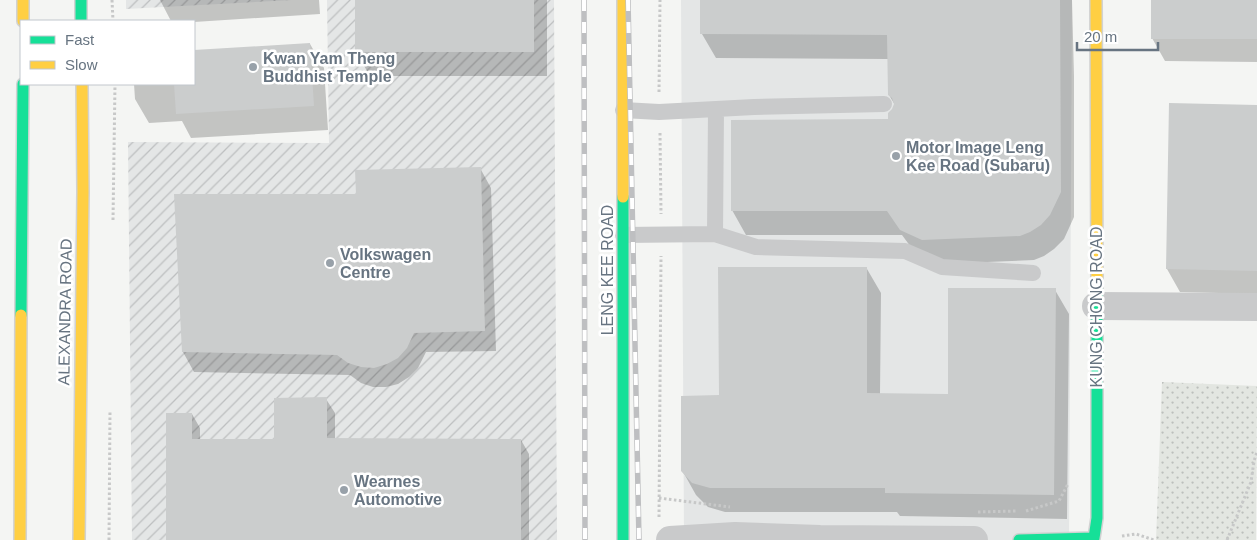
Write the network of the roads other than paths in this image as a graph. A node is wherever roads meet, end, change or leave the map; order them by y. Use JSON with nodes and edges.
{"nodes":[{"id":1,"x":23,"y":0,"type":"edge"},
{"id":2,"x":81,"y":0,"type":"edge"},
{"id":3,"x":623,"y":0,"type":"edge"},
{"id":4,"x":1096,"y":0,"type":"edge"},
{"id":5,"x":23,"y":20,"type":"edge"},
{"id":6,"x":81,"y":20,"type":"edge"},
{"id":7,"x":23,"y":85,"type":"edge"},
{"id":8,"x":82,"y":85,"type":"edge"},
{"id":9,"x":884,"y":104,"type":"dead end"},
{"id":10,"x":623,"y":110,"type":"junction"},
{"id":11,"x":716,"y":110,"type":"junction"},
{"id":12,"x":715,"y":234,"type":"junction"},
{"id":13,"x":623,"y":236,"type":"junction"},
{"id":14,"x":1033,"y":273,"type":"dead end"},
{"id":15,"x":1096,"y":306,"type":"junction"},
{"id":16,"x":1257,"y":307,"type":"edge"},
{"id":17,"x":665,"y":532,"type":"edge"},
{"id":18,"x":20,"y":540,"type":"edge"},
{"id":19,"x":79,"y":540,"type":"edge"},
{"id":20,"x":623,"y":540,"type":"edge"},
{"id":21,"x":974,"y":540,"type":"edge"},
{"id":22,"x":1019,"y":540,"type":"edge"}],
"edges":[{"from":1,"to":5,"type":"street"},
{"from":2,"to":6,"type":"street"},
{"from":3,"to":10,"type":"street","name":"LENG KEE ROAD"},
{"from":4,"to":15,"type":"street","name":"KUNG CHONG ROAD"},
{"from":7,"to":18,"type":"street"},
{"from":8,"to":19,"type":"street","name":"ALEXANDRA ROAD"},
{"from":9,"to":11,"type":"lane"},
{"from":10,"to":11,"type":"lane"},
{"from":10,"to":13,"type":"street","name":"LENG KEE ROAD"},
{"from":11,"to":12,"type":"lane"},
{"from":12,"to":13,"type":"lane"},
{"from":12,"to":14,"type":"lane"},
{"from":13,"to":20,"type":"street","name":"LENG KEE ROAD"},
{"from":15,"to":16,"type":"street"},
{"from":15,"to":22,"type":"street","name":"KUNG CHONG ROAD"},
{"from":17,"to":21,"type":"street"}]}
